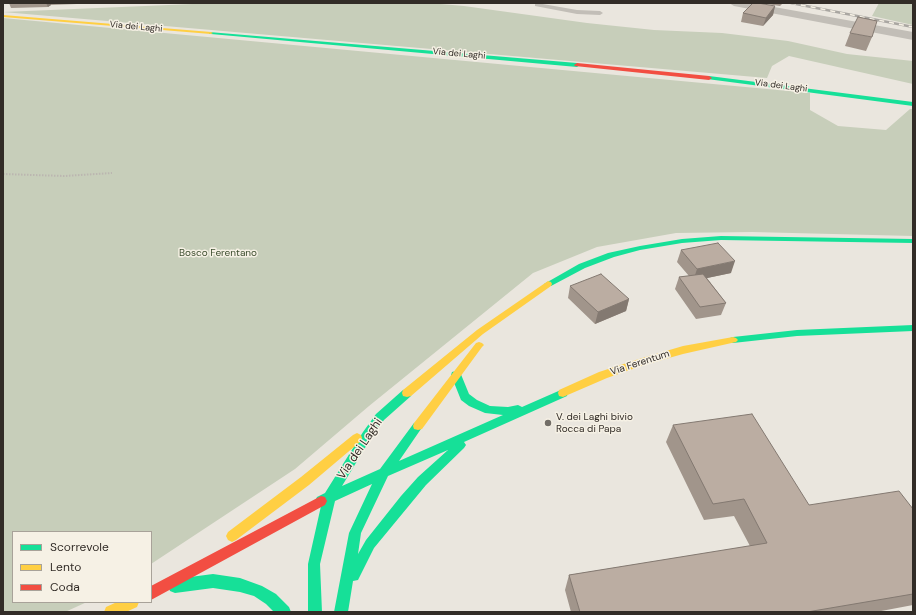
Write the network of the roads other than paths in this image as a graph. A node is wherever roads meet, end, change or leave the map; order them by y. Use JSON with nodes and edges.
{"nodes":[{"id":1,"x":734,"y":3,"type":"edge"},
{"id":2,"x":537,"y":4,"type":"dead end"},
{"id":3,"x":600,"y":13,"type":"dead end"},
{"id":4,"x":3,"y":16,"type":"edge"},
{"id":5,"x":913,"y":36,"type":"edge"},
{"id":6,"x":913,"y":104,"type":"edge"},
{"id":7,"x":913,"y":241,"type":"edge"},
{"id":8,"x":502,"y":316,"type":"junction"},
{"id":9,"x":913,"y":328,"type":"edge"},
{"id":10,"x":456,"y":374,"type":"junction"},
{"id":11,"x":528,"y":408,"type":"junction"},
{"id":12,"x":380,"y":417,"type":"junction"},
{"id":13,"x":471,"y":434,"type":"junction"},
{"id":14,"x":385,"y":471,"type":"junction"},
{"id":15,"x":330,"y":496,"type":"junction"},
{"id":16,"x":160,"y":589,"type":"junction"},
{"id":17,"x":344,"y":592,"type":"junction"},
{"id":18,"x":152,"y":593,"type":"edge"},
{"id":19,"x":130,"y":603,"type":"edge"},
{"id":20,"x":111,"y":612,"type":"edge"},
{"id":21,"x":284,"y":612,"type":"edge"},
{"id":22,"x":315,"y":612,"type":"edge"},
{"id":23,"x":341,"y":612,"type":"edge"}],
"edges":[{"from":1,"to":5,"type":"street"},
{"from":2,"to":3,"type":"lane"},
{"from":4,"to":6,"type":"main road","name":"Via dei Laghi"},
{"from":7,"to":8,"type":"main road","name":"Via dei Laghi"},
{"from":8,"to":10,"type":"main road","name":"Via dei Laghi"},
{"from":8,"to":12,"type":"main road","name":"Via dei Laghi"},
{"from":9,"to":11,"type":"main road","name":"Via Ferentum"},
{"from":10,"to":11,"type":"main road"},
{"from":10,"to":14,"type":"main road","name":"Via dei Laghi"},
{"from":11,"to":13,"type":"main road","name":"Via Ferentum"},
{"from":12,"to":15,"type":"main road","name":"Via dei Laghi"},
{"from":12,"to":16,"type":"main road"},
{"from":13,"to":14,"type":"main road","name":"Via Ferentum"},
{"from":13,"to":17,"type":"main road"},
{"from":14,"to":15,"type":"main road","name":"Via Ferentum"},
{"from":14,"to":17,"type":"main road","name":"Via dei Laghi"},
{"from":15,"to":16,"type":"main road","name":"Via Ferentum"},
{"from":15,"to":22,"type":"main road","name":"Via dei Laghi"},
{"from":16,"to":18,"type":"main road"},
{"from":16,"to":21,"type":"main road"},
{"from":17,"to":23,"type":"main road","name":"Via dei Laghi"},
{"from":19,"to":20,"type":"main road"}]}
